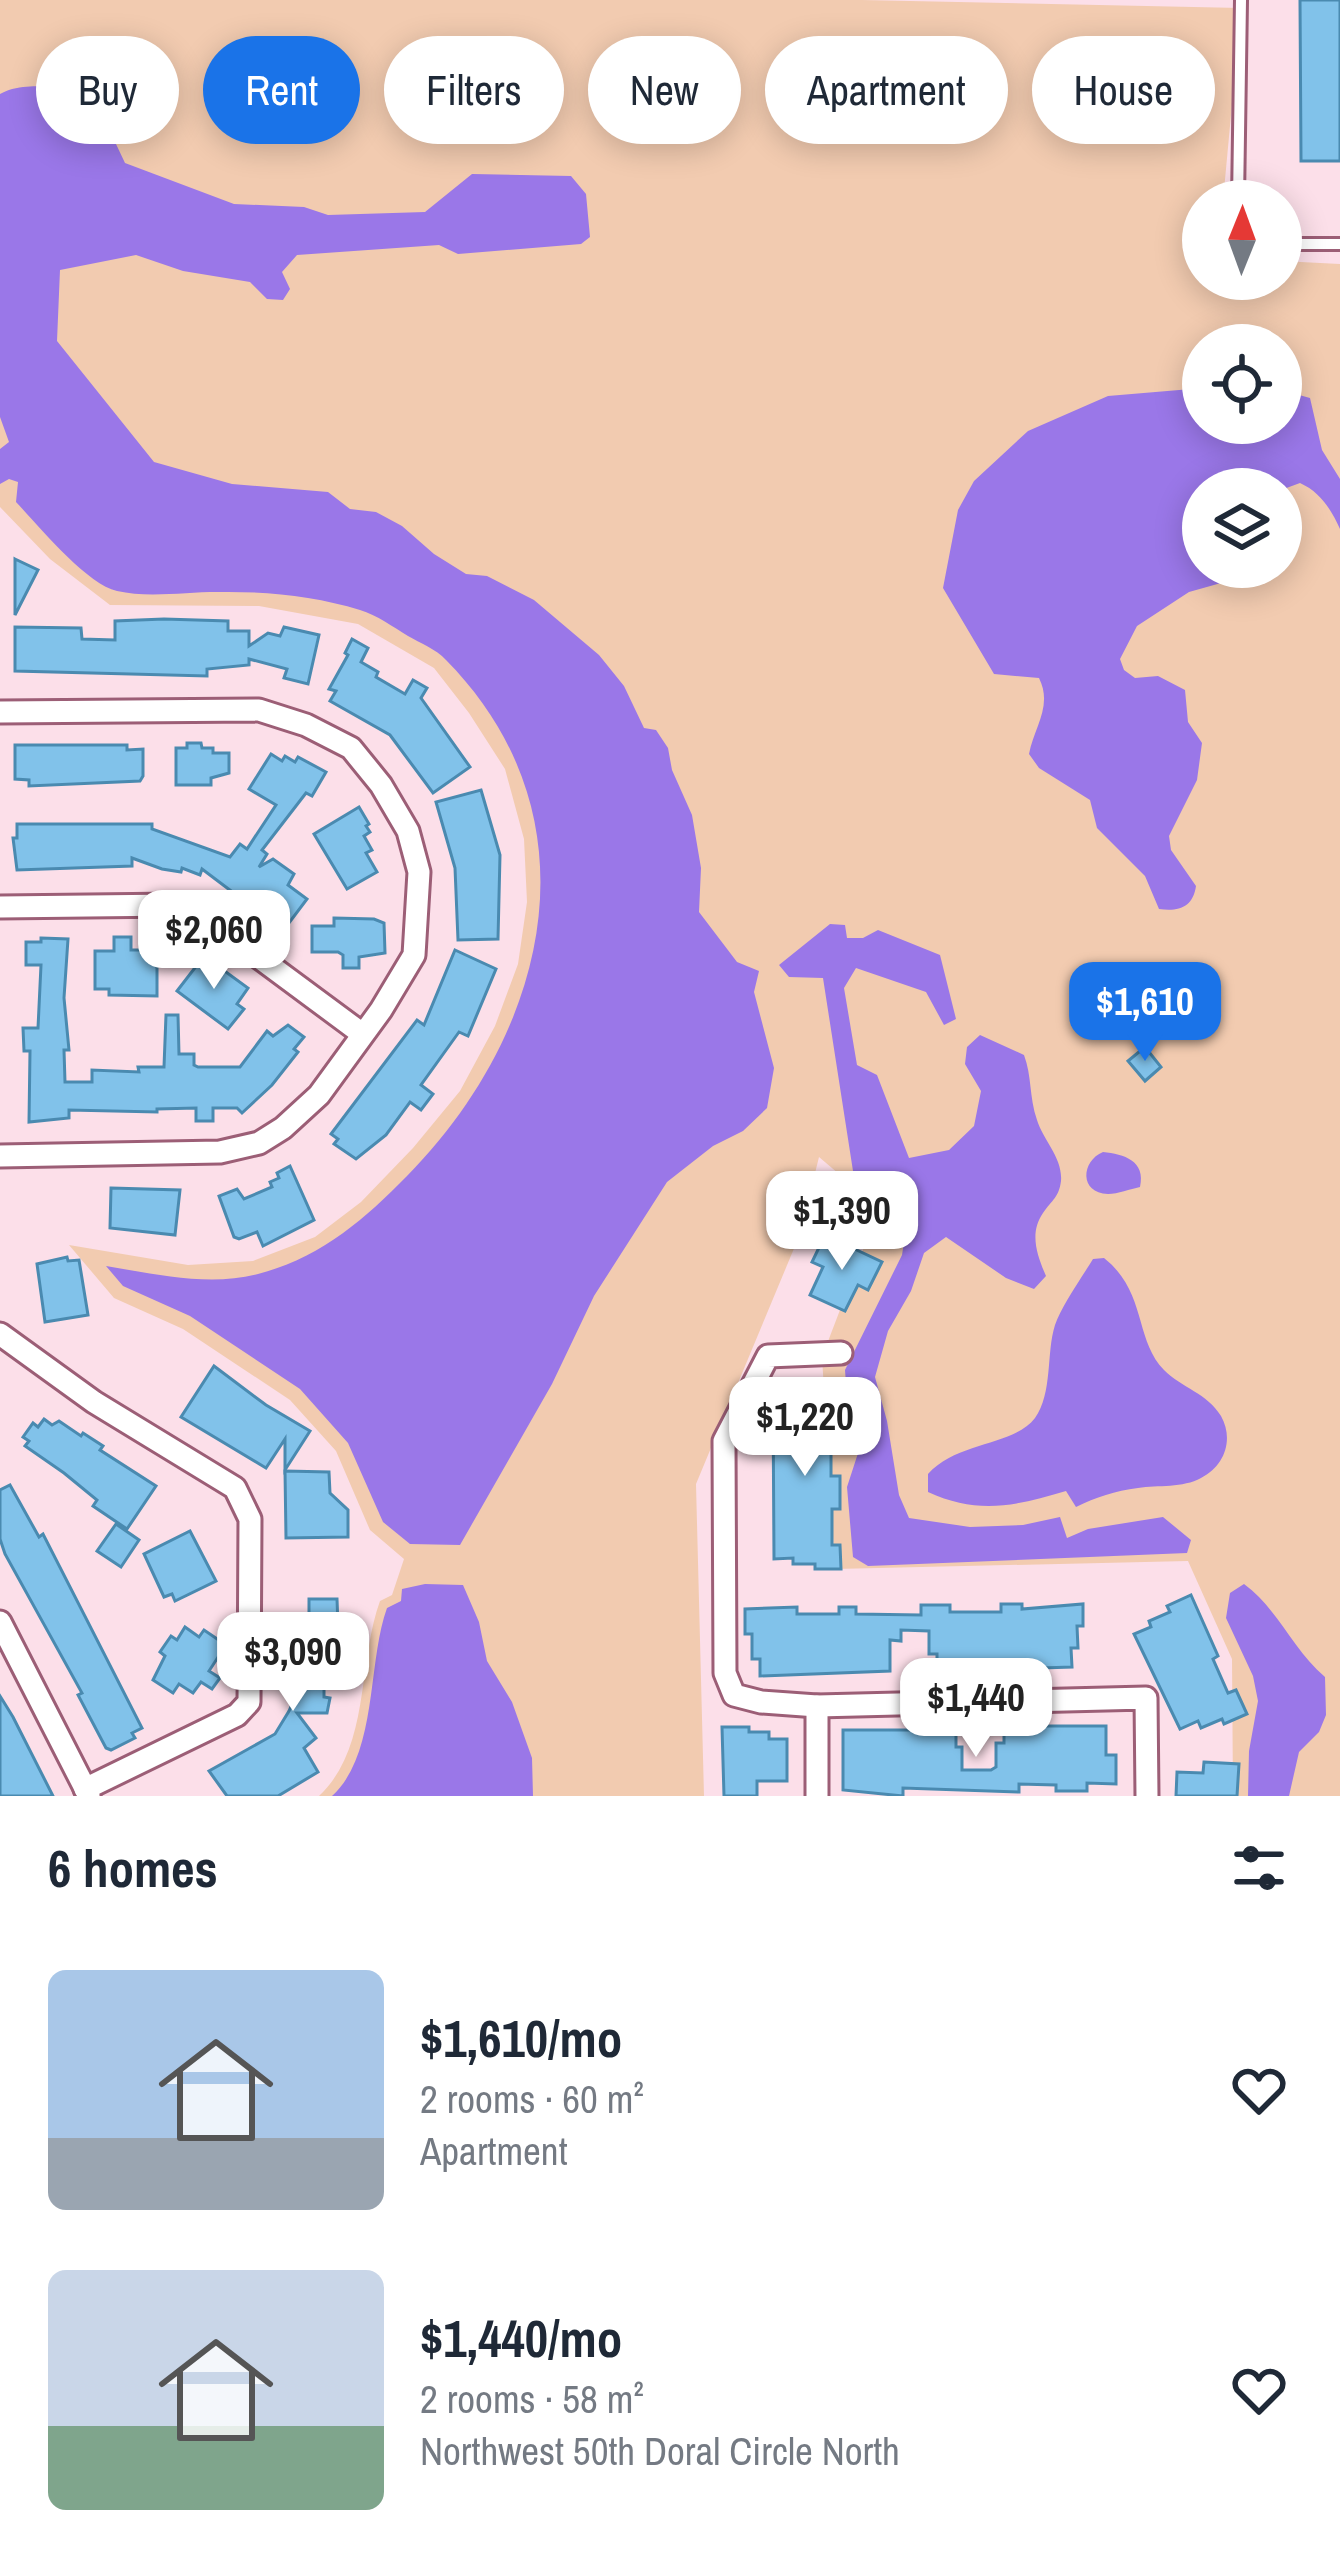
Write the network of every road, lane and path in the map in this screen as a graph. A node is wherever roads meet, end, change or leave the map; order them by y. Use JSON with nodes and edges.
{"nodes":[{"id":1,"x":1241,"y":0,"type":"edge"},
{"id":2,"x":1238,"y":180,"type":"edge"},
{"id":3,"x":1302,"y":244,"type":"edge"},
{"id":4,"x":1340,"y":244,"type":"edge"},
{"id":5,"x":0,"y":712,"type":"edge"},
{"id":6,"x":0,"y":907,"type":"edge"},
{"id":7,"x":361,"y":1033,"type":"junction"},
{"id":8,"x":0,"y":1156,"type":"edge"},
{"id":9,"x":0,"y":1334,"type":"edge"},
{"id":10,"x":841,"y":1353,"type":"dead end"},
{"id":11,"x":0,"y":1622,"type":"edge"},
{"id":12,"x":817,"y":1706,"type":"junction"},
{"id":13,"x":87,"y":1793,"type":"edge"},
{"id":14,"x":817,"y":1796,"type":"edge"},
{"id":15,"x":1147,"y":1796,"type":"edge"}],
"edges":[{"from":1,"to":2,"type":"lane"},
{"from":3,"to":4,"type":"lane"},
{"from":5,"to":7,"type":"street"},
{"from":6,"to":7,"type":"street"},
{"from":7,"to":8,"type":"street"},
{"from":9,"to":13,"type":"street"},
{"from":10,"to":12,"type":"street"},
{"from":11,"to":13,"type":"street"},
{"from":12,"to":14,"type":"street"},
{"from":12,"to":15,"type":"street"}]}
